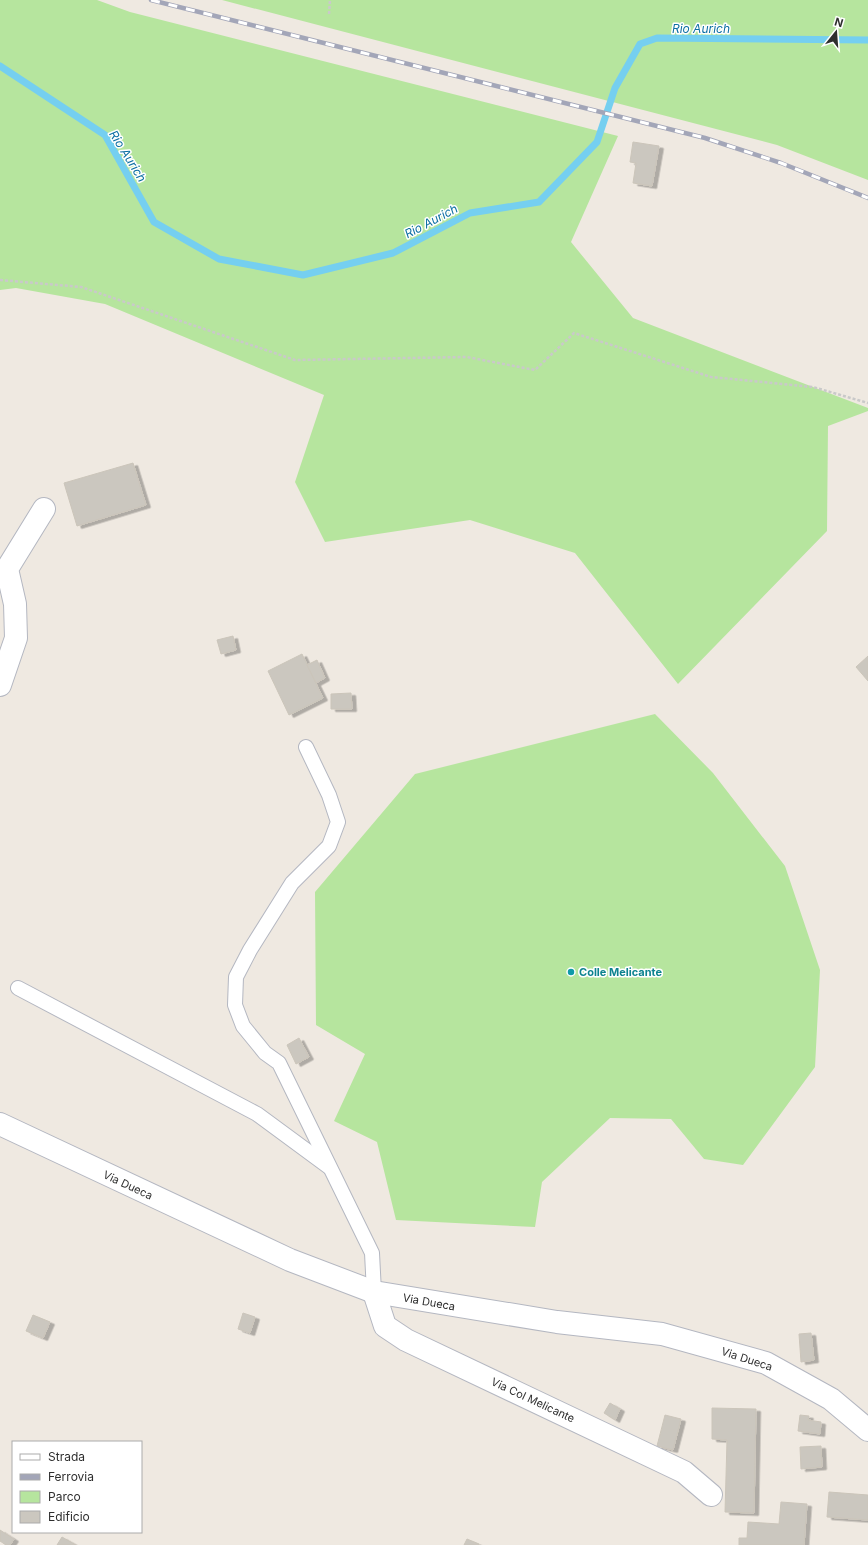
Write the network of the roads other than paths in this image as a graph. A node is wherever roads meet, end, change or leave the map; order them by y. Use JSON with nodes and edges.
{"nodes":[{"id":1,"x":44,"y":509,"type":"dead end"},
{"id":2,"x":0,"y":685,"type":"edge"},
{"id":3,"x":306,"y":747,"type":"dead end"},
{"id":4,"x":18,"y":988,"type":"dead end"},
{"id":5,"x":0,"y":1124,"type":"edge"},
{"id":6,"x":331,"y":1169,"type":"junction"},
{"id":7,"x":374,"y":1292,"type":"junction"},
{"id":8,"x":868,"y":1430,"type":"edge"},
{"id":9,"x":711,"y":1495,"type":"dead end"}],
"edges":[{"from":1,"to":2,"type":"street"},
{"from":3,"to":6,"type":"lane"},
{"from":4,"to":6,"type":"lane"},
{"from":5,"to":7,"type":"street","name":"Via Dueca"},
{"from":6,"to":7,"type":"lane"},
{"from":7,"to":8,"type":"street","name":"Via Dueca"},
{"from":7,"to":9,"type":"street","name":"Via Col Melicante"}]}
